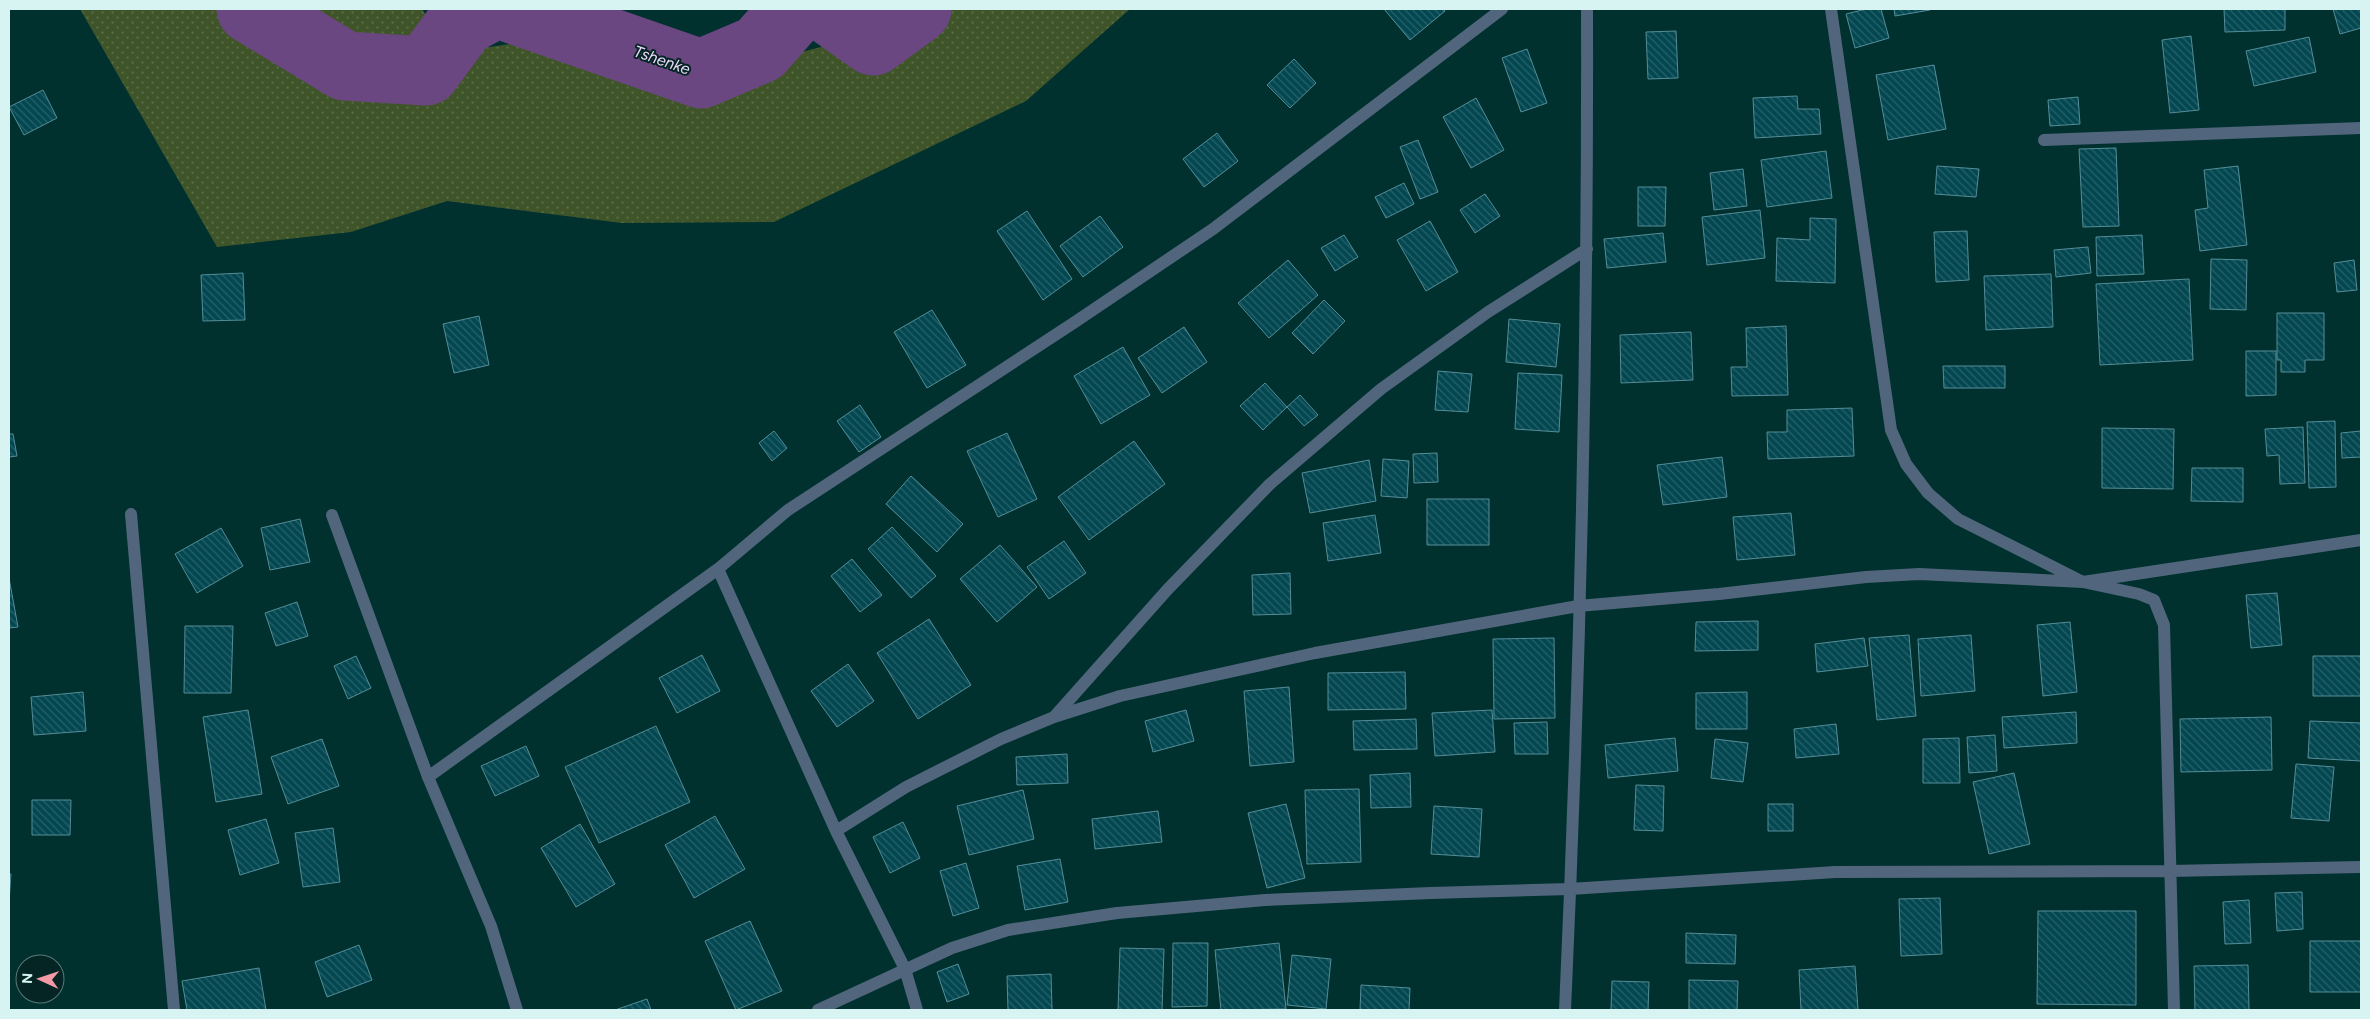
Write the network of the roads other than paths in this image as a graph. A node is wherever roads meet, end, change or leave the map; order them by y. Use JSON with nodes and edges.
{"nodes":[{"id":1,"x":1502,"y":9,"type":"edge"},
{"id":2,"x":1587,"y":9,"type":"edge"},
{"id":3,"x":1831,"y":9,"type":"edge"},
{"id":4,"x":2361,"y":128,"type":"edge"},
{"id":5,"x":2044,"y":140,"type":"dead end"},
{"id":6,"x":1587,"y":249,"type":"junction"},
{"id":7,"x":131,"y":514,"type":"dead end"},
{"id":8,"x":332,"y":516,"type":"dead end"},
{"id":9,"x":2361,"y":540,"type":"edge"},
{"id":10,"x":718,"y":570,"type":"junction"},
{"id":11,"x":2083,"y":582,"type":"junction"},
{"id":12,"x":1578,"y":606,"type":"junction"},
{"id":13,"x":1054,"y":717,"type":"junction"},
{"id":14,"x":428,"y":777,"type":"junction"},
{"id":15,"x":836,"y":831,"type":"junction"},
{"id":16,"x":2361,"y":867,"type":"edge"},
{"id":17,"x":2171,"y":871,"type":"junction"},
{"id":18,"x":1570,"y":889,"type":"junction"},
{"id":19,"x":905,"y":969,"type":"junction"},
{"id":20,"x":174,"y":1010,"type":"edge"},
{"id":21,"x":517,"y":1010,"type":"edge"},
{"id":22,"x":818,"y":1010,"type":"edge"},
{"id":23,"x":917,"y":1010,"type":"edge"},
{"id":24,"x":1565,"y":1010,"type":"edge"},
{"id":25,"x":2174,"y":1010,"type":"edge"}],
"edges":[{"from":1,"to":10,"type":"street"},
{"from":2,"to":6,"type":"street"},
{"from":3,"to":11,"type":"street"},
{"from":4,"to":5,"type":"street"},
{"from":6,"to":12,"type":"street"},
{"from":6,"to":13,"type":"street"},
{"from":7,"to":20,"type":"street"},
{"from":8,"to":14,"type":"street"},
{"from":9,"to":11,"type":"street"},
{"from":10,"to":14,"type":"street"},
{"from":10,"to":15,"type":"street"},
{"from":11,"to":12,"type":"street"},
{"from":11,"to":17,"type":"street"},
{"from":12,"to":13,"type":"street"},
{"from":12,"to":18,"type":"street"},
{"from":13,"to":15,"type":"street"},
{"from":14,"to":21,"type":"street"},
{"from":15,"to":19,"type":"street"},
{"from":16,"to":17,"type":"street"},
{"from":17,"to":18,"type":"street"},
{"from":17,"to":25,"type":"street"},
{"from":18,"to":19,"type":"street"},
{"from":18,"to":24,"type":"street"},
{"from":19,"to":22,"type":"street"},
{"from":19,"to":23,"type":"street"}]}
